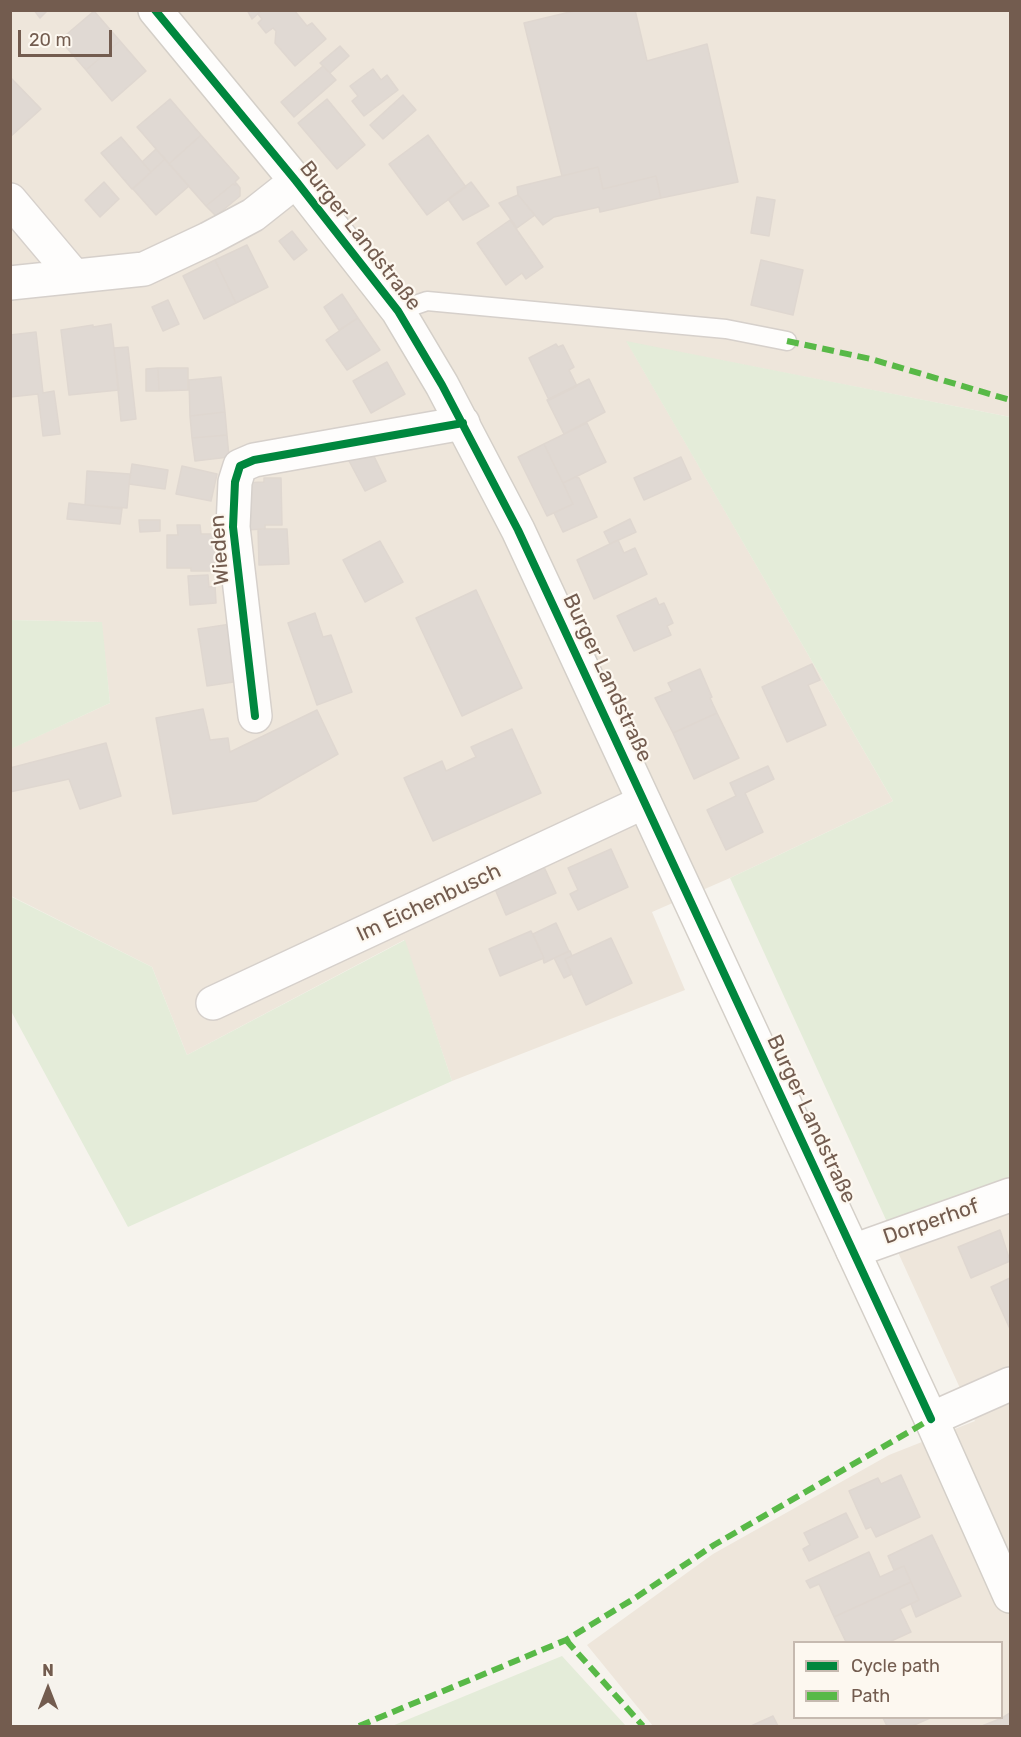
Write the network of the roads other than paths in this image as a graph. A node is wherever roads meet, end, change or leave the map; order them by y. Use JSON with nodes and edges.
{"nodes":[{"id":1,"x":155,"y":10,"type":"edge"},
{"id":2,"x":296,"y":181,"type":"junction"},
{"id":3,"x":10,"y":200,"type":"edge"},
{"id":4,"x":74,"y":276,"type":"junction"},
{"id":5,"x":10,"y":283,"type":"edge"},
{"id":6,"x":398,"y":311,"type":"junction"},
{"id":7,"x":787,"y":341,"type":"dead end"},
{"id":8,"x":463,"y":423,"type":"junction"},
{"id":9,"x":255,"y":716,"type":"dead end"},
{"id":10,"x":644,"y":802,"type":"junction"},
{"id":11,"x":213,"y":1003,"type":"dead end"},
{"id":12,"x":1011,"y":1195,"type":"edge"},
{"id":13,"x":853,"y":1251,"type":"junction"},
{"id":14,"x":1011,"y":1383,"type":"edge"},
{"id":15,"x":931,"y":1419,"type":"junction"},
{"id":16,"x":1011,"y":1596,"type":"edge"}],
"edges":[{"from":1,"to":2,"type":"main road","name":"Burger Landstraße"},
{"from":2,"to":4,"type":"main road"},
{"from":2,"to":6,"type":"main road","name":"Burger Landstraße"},
{"from":3,"to":4,"type":"main road"},
{"from":4,"to":5,"type":"main road"},
{"from":6,"to":7,"type":"lane","name":"Burger Landstraße"},
{"from":6,"to":8,"type":"main road","name":"Burger Landstraße"},
{"from":8,"to":9,"type":"main road","name":"Wieden"},
{"from":8,"to":10,"type":"main road","name":"Burger Landstraße"},
{"from":10,"to":11,"type":"main road","name":"Im Eichenbusch"},
{"from":10,"to":13,"type":"main road","name":"Burger Landstraße"},
{"from":12,"to":13,"type":"main road","name":"Dorperhof"},
{"from":13,"to":15,"type":"main road","name":"Burger Landstraße"},
{"from":14,"to":15,"type":"main road"},
{"from":15,"to":16,"type":"main road","name":"Burger Landstraße"}]}
